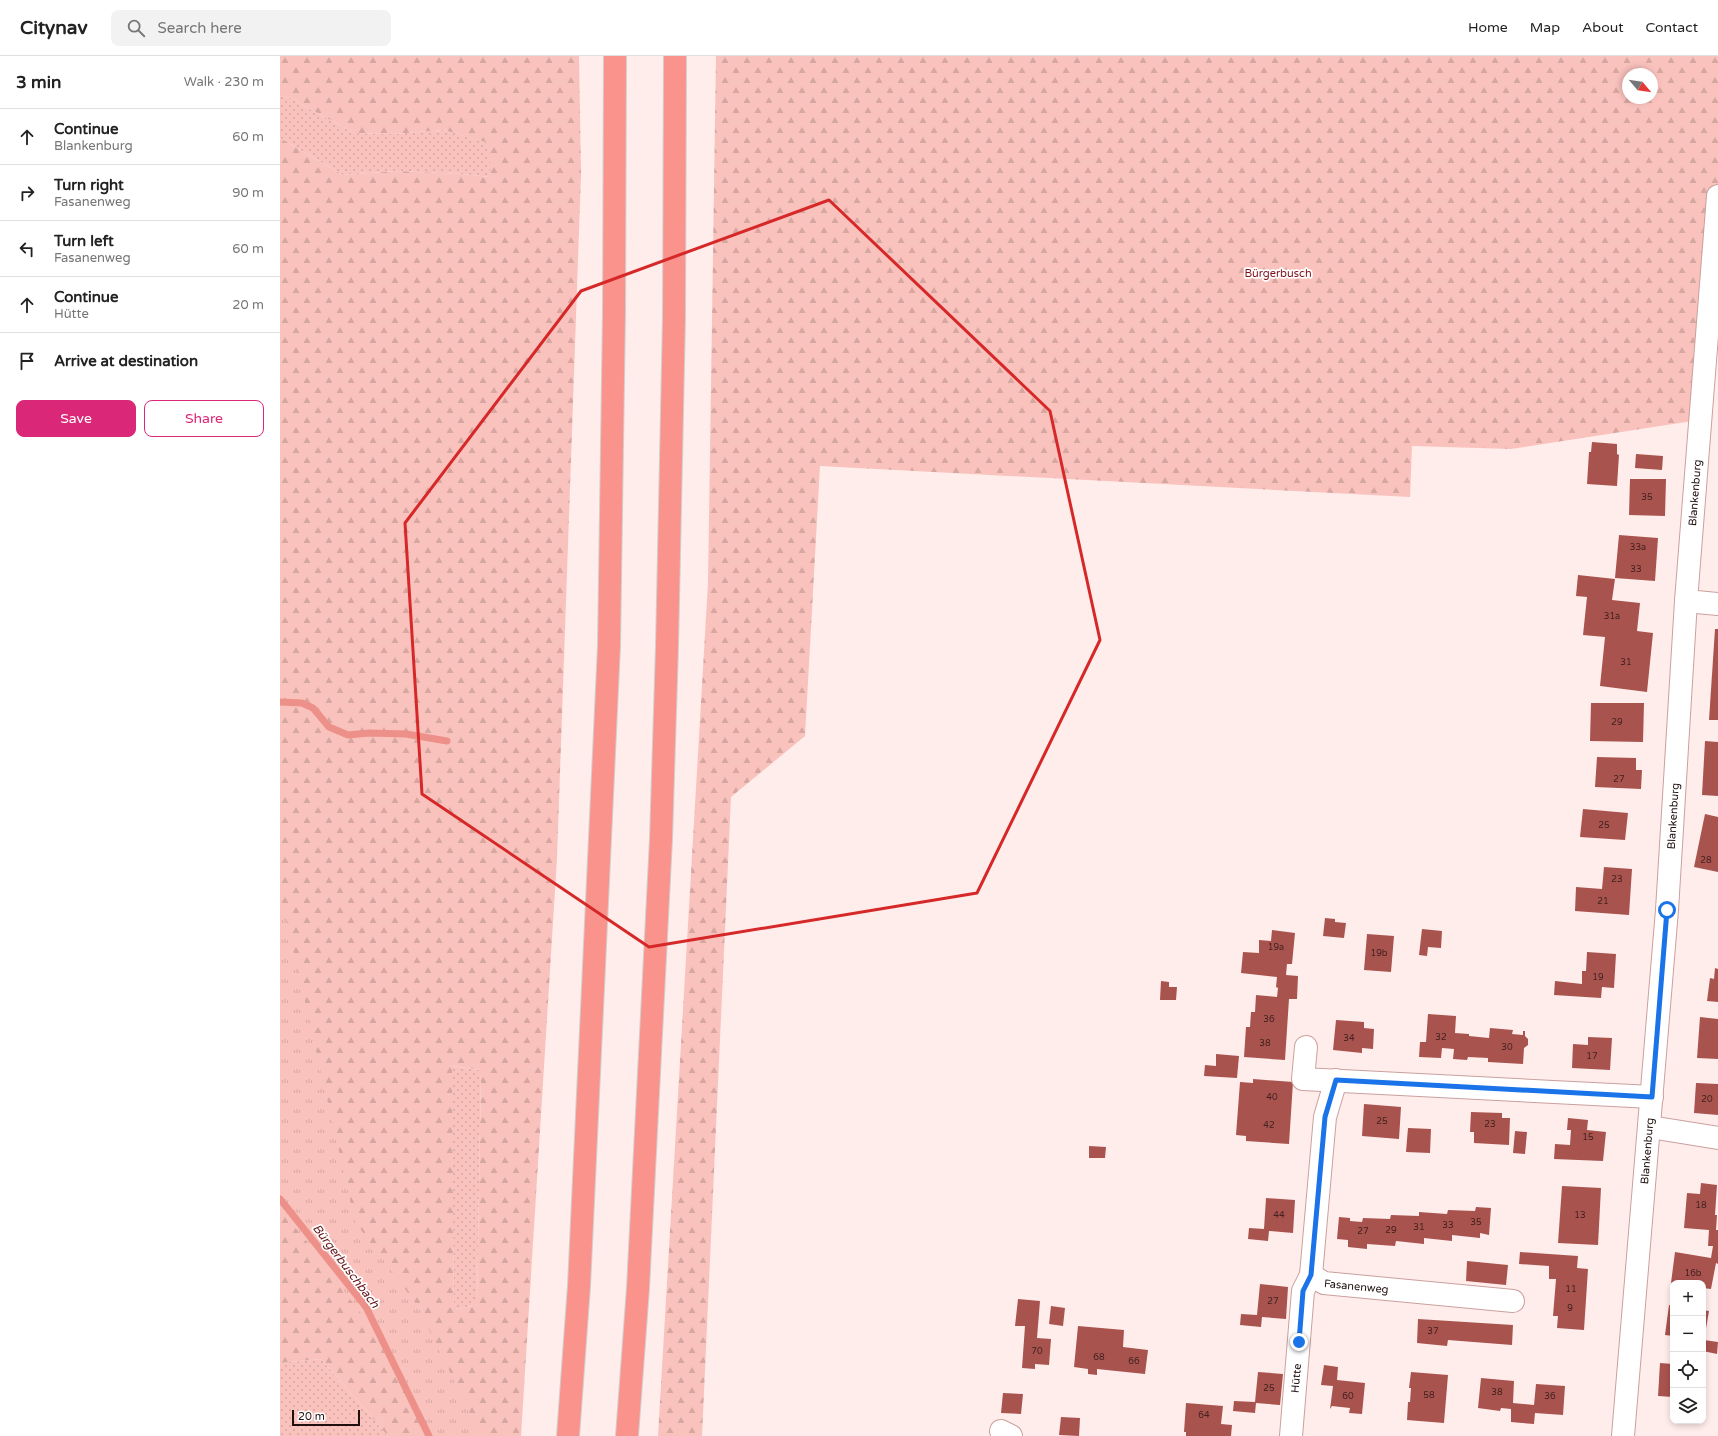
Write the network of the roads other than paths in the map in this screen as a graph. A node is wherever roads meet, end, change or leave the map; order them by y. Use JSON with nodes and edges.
{"nodes":[{"id":1,"x":615,"y":56,"type":"edge"},
{"id":2,"x":675,"y":56,"type":"edge"},
{"id":3,"x":1718,"y":196,"type":"edge"},
{"id":4,"x":1686,"y":601,"type":"junction"},
{"id":5,"x":1718,"y":604,"type":"edge"},
{"id":6,"x":1306,"y":1047,"type":"dead end"},
{"id":7,"x":1336,"y":1080,"type":"junction"},
{"id":8,"x":1652,"y":1097,"type":"junction"},
{"id":9,"x":1650,"y":1127,"type":"junction"},
{"id":10,"x":1718,"y":1138,"type":"edge"},
{"id":11,"x":1311,"y":1275,"type":"junction"},
{"id":12,"x":1513,"y":1301,"type":"dead end"},
{"id":13,"x":568,"y":1436,"type":"edge"},
{"id":14,"x":627,"y":1436,"type":"edge"},
{"id":15,"x":1291,"y":1436,"type":"edge"},
{"id":16,"x":1623,"y":1436,"type":"edge"}],
"edges":[{"from":1,"to":13,"type":"highway"},
{"from":2,"to":14,"type":"highway"},
{"from":3,"to":4,"type":"street","name":"Blankenburg"},
{"from":4,"to":5,"type":"street"},
{"from":4,"to":8,"type":"street","name":"Blankenburg"},
{"from":6,"to":7,"type":"street"},
{"from":7,"to":8,"type":"street"},
{"from":7,"to":11,"type":"street","name":"Fasanenweg"},
{"from":8,"to":9,"type":"street","name":"Blankenburg"},
{"from":9,"to":10,"type":"street"},
{"from":9,"to":16,"type":"street","name":"Blankenburg"},
{"from":11,"to":12,"type":"street","name":"Fasanenweg"},
{"from":11,"to":15,"type":"street","name":"Hütte"}]}
